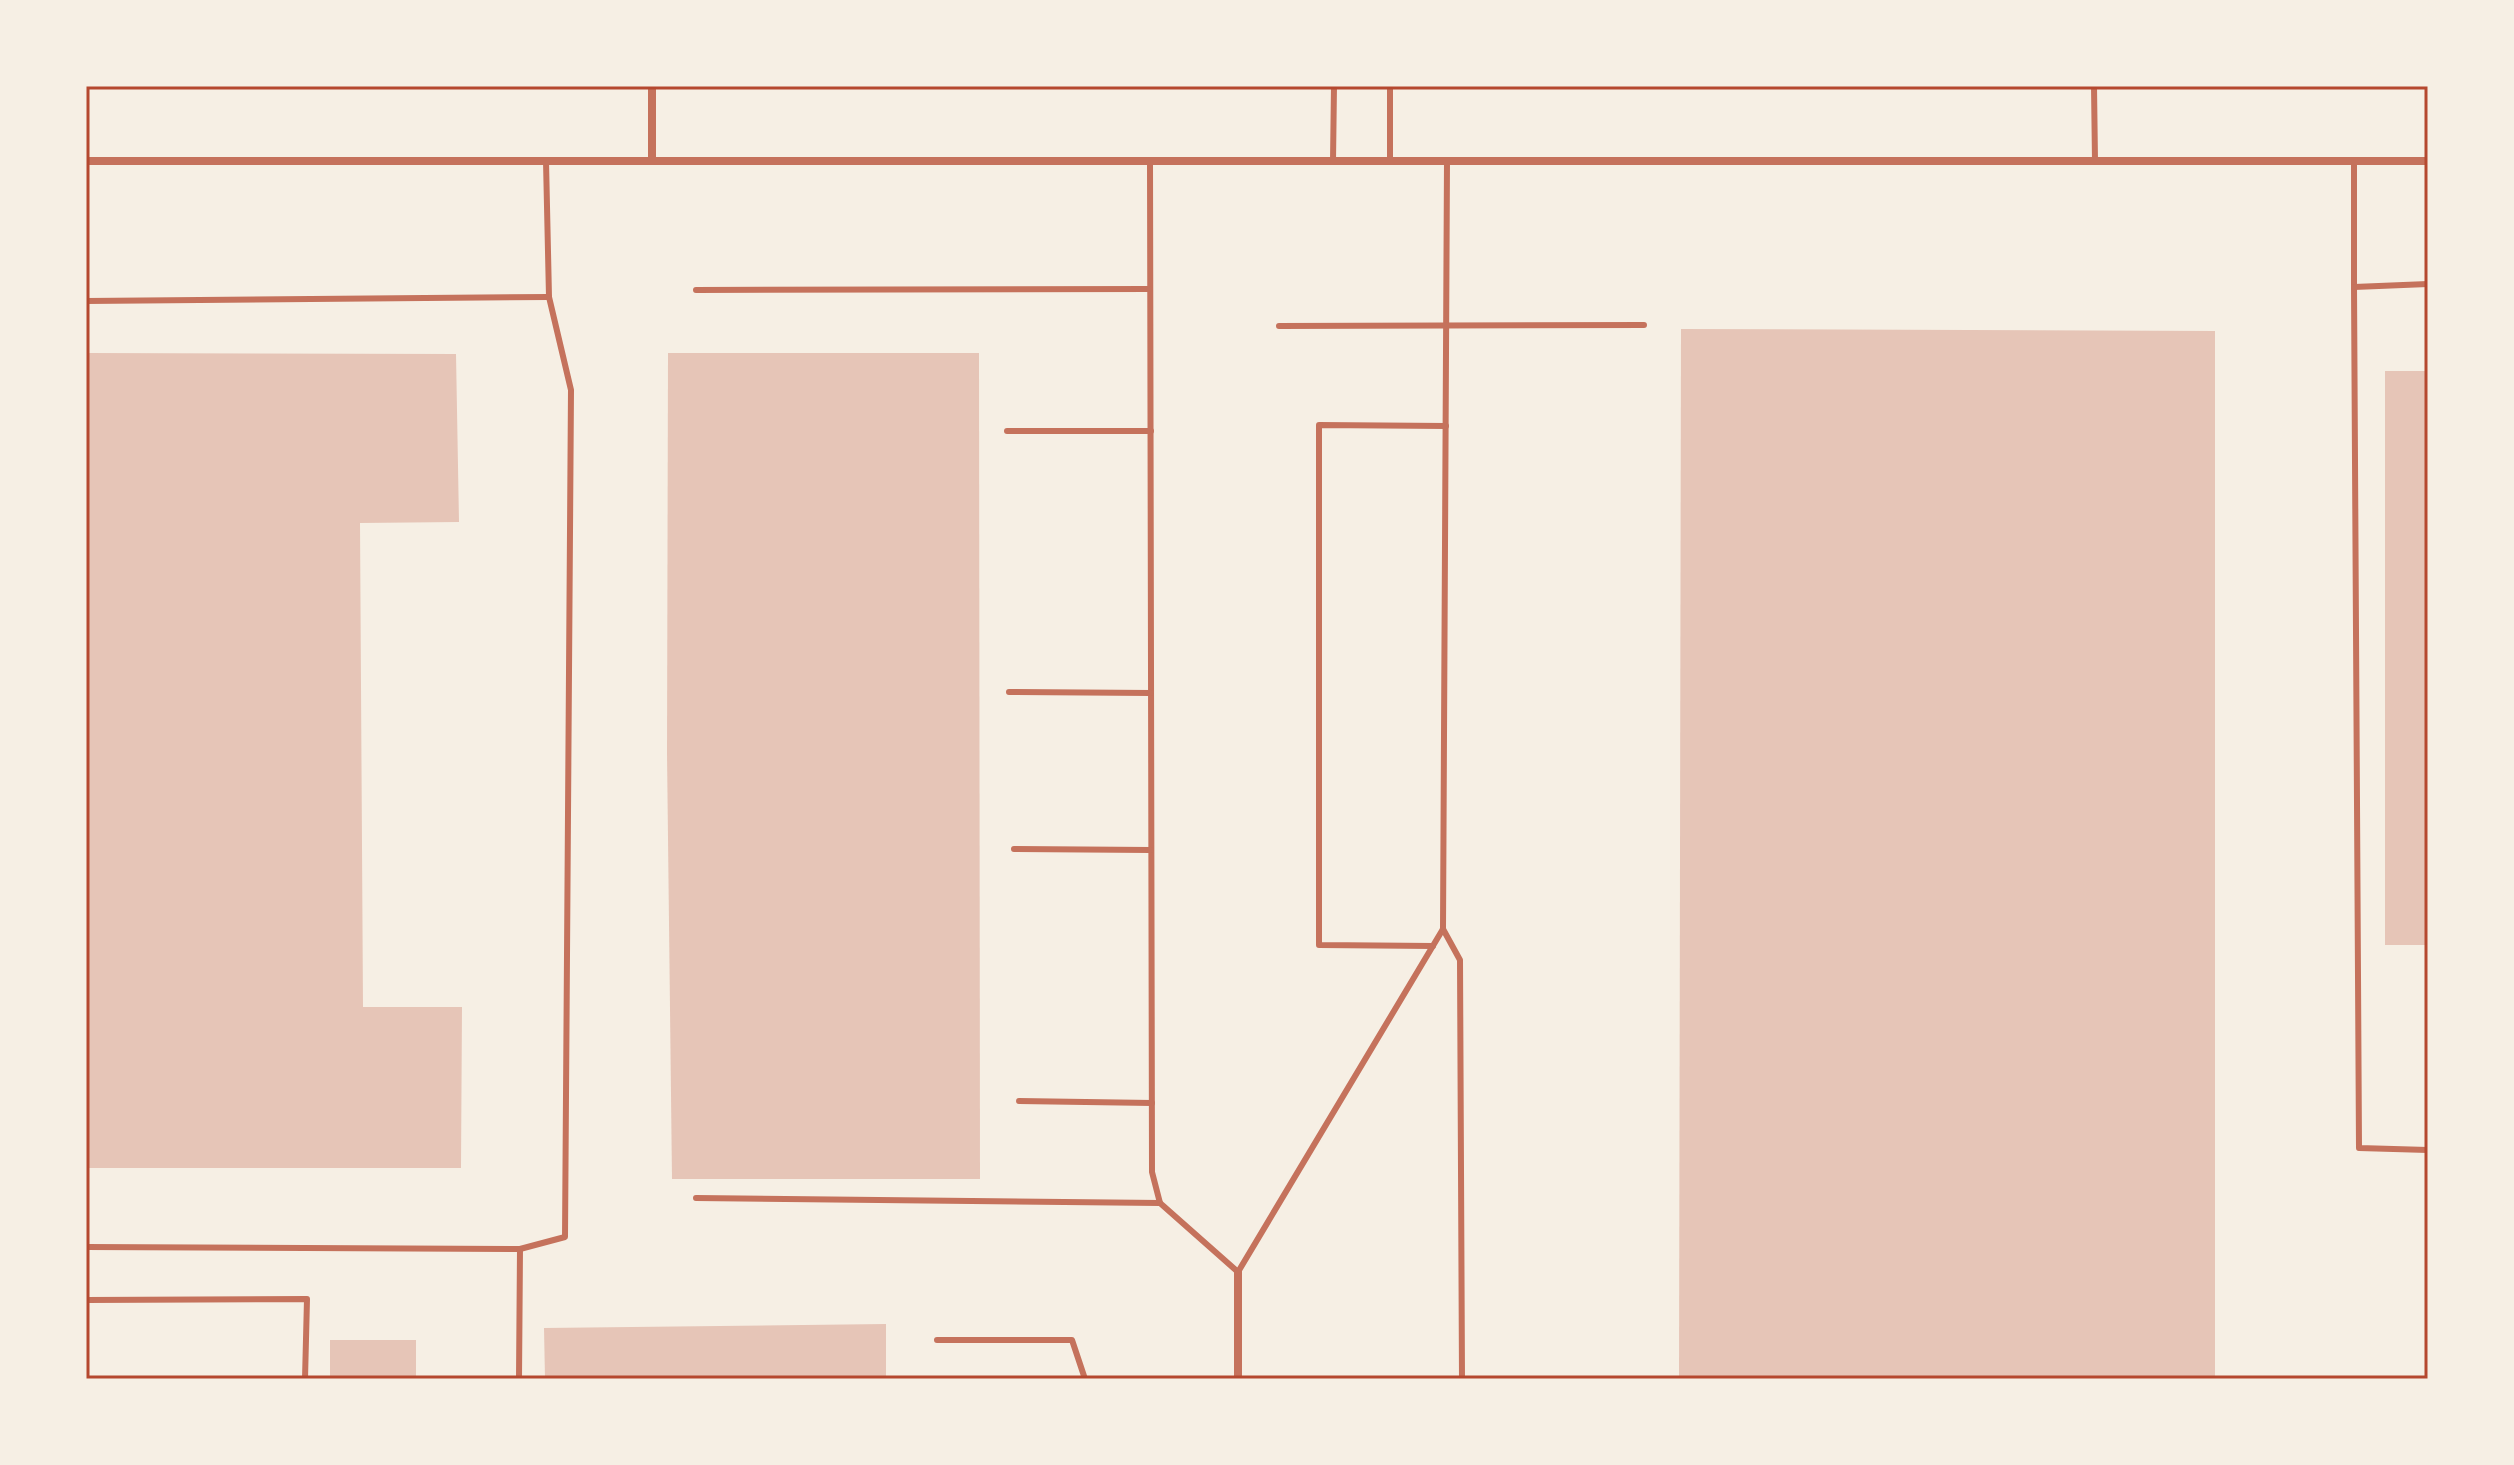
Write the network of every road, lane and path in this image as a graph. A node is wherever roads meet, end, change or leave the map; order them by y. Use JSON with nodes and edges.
{"nodes":[{"id":1,"x":652,"y":86,"type":"edge"},
{"id":2,"x":1334,"y":86,"type":"edge"},
{"id":3,"x":1390,"y":86,"type":"edge"},
{"id":4,"x":2094,"y":86,"type":"edge"},
{"id":5,"x":86,"y":161,"type":"edge"},
{"id":6,"x":546,"y":161,"type":"junction"},
{"id":7,"x":652,"y":161,"type":"junction"},
{"id":8,"x":1150,"y":161,"type":"junction"},
{"id":9,"x":1333,"y":161,"type":"junction"},
{"id":10,"x":1390,"y":161,"type":"junction"},
{"id":11,"x":1447,"y":161,"type":"junction"},
{"id":12,"x":2095,"y":161,"type":"junction"},
{"id":13,"x":2354,"y":161,"type":"junction"},
{"id":14,"x":2428,"y":161,"type":"edge"},
{"id":15,"x":2428,"y":284,"type":"edge"},
{"id":16,"x":2354,"y":287,"type":"junction"},
{"id":17,"x":1150,"y":289,"type":"junction"},
{"id":18,"x":696,"y":290,"type":"dead end"},
{"id":19,"x":549,"y":297,"type":"junction"},
{"id":20,"x":86,"y":301,"type":"edge"},
{"id":21,"x":1446,"y":324,"type":"junction"},
{"id":22,"x":1644,"y":325,"type":"dead end"},
{"id":23,"x":1279,"y":326,"type":"dead end"},
{"id":24,"x":1446,"y":426,"type":"junction"},
{"id":25,"x":1007,"y":431,"type":"dead end"},
{"id":26,"x":1151,"y":431,"type":"junction"},
{"id":27,"x":1009,"y":692,"type":"dead end"},
{"id":28,"x":1151,"y":693,"type":"junction"},
{"id":29,"x":1014,"y":849,"type":"dead end"},
{"id":30,"x":1151,"y":850,"type":"junction"},
{"id":31,"x":1443,"y":929,"type":"junction"},
{"id":32,"x":1433,"y":946,"type":"junction"},
{"id":33,"x":1019,"y":1101,"type":"dead end"},
{"id":34,"x":1152,"y":1103,"type":"junction"},
{"id":35,"x":2428,"y":1150,"type":"edge"},
{"id":36,"x":696,"y":1198,"type":"dead end"},
{"id":37,"x":1160,"y":1203,"type":"junction"},
{"id":38,"x":86,"y":1247,"type":"edge"},
{"id":39,"x":520,"y":1249,"type":"junction"},
{"id":40,"x":1238,"y":1272,"type":"junction"},
{"id":41,"x":86,"y":1300,"type":"edge"},
{"id":42,"x":937,"y":1340,"type":"dead end"},
{"id":43,"x":305,"y":1379,"type":"edge"},
{"id":44,"x":519,"y":1379,"type":"edge"},
{"id":45,"x":1085,"y":1379,"type":"edge"},
{"id":46,"x":1238,"y":1379,"type":"edge"},
{"id":47,"x":1462,"y":1379,"type":"edge"}],
"edges":[{"from":1,"to":7,"type":"street"},
{"from":2,"to":9,"type":"lane"},
{"from":3,"to":10,"type":"lane"},
{"from":4,"to":12,"type":"lane"},
{"from":5,"to":6,"type":"street"},
{"from":6,"to":7,"type":"street"},
{"from":6,"to":19,"type":"lane"},
{"from":7,"to":8,"type":"street"},
{"from":8,"to":9,"type":"street"},
{"from":8,"to":17,"type":"lane"},
{"from":9,"to":10,"type":"street"},
{"from":10,"to":11,"type":"street"},
{"from":11,"to":12,"type":"street"},
{"from":11,"to":21,"type":"lane"},
{"from":12,"to":13,"type":"street"},
{"from":13,"to":14,"type":"street"},
{"from":13,"to":16,"type":"lane"},
{"from":15,"to":16,"type":"lane"},
{"from":16,"to":35,"type":"lane"},
{"from":17,"to":18,"type":"lane"},
{"from":17,"to":26,"type":"lane"},
{"from":19,"to":20,"type":"lane"},
{"from":19,"to":39,"type":"lane"},
{"from":21,"to":22,"type":"lane"},
{"from":21,"to":23,"type":"lane"},
{"from":21,"to":24,"type":"lane"},
{"from":24,"to":31,"type":"lane"},
{"from":24,"to":32,"type":"lane"},
{"from":25,"to":26,"type":"lane"},
{"from":26,"to":28,"type":"lane"},
{"from":27,"to":28,"type":"lane"},
{"from":28,"to":30,"type":"lane"},
{"from":29,"to":30,"type":"lane"},
{"from":30,"to":34,"type":"lane"},
{"from":31,"to":32,"type":"lane"},
{"from":31,"to":47,"type":"lane"},
{"from":32,"to":40,"type":"lane"},
{"from":33,"to":34,"type":"lane"},
{"from":34,"to":37,"type":"lane"},
{"from":36,"to":37,"type":"lane"},
{"from":37,"to":40,"type":"lane"},
{"from":38,"to":39,"type":"lane"},
{"from":39,"to":44,"type":"lane"},
{"from":40,"to":46,"type":"street"},
{"from":41,"to":43,"type":"lane"},
{"from":42,"to":45,"type":"lane"}]}
